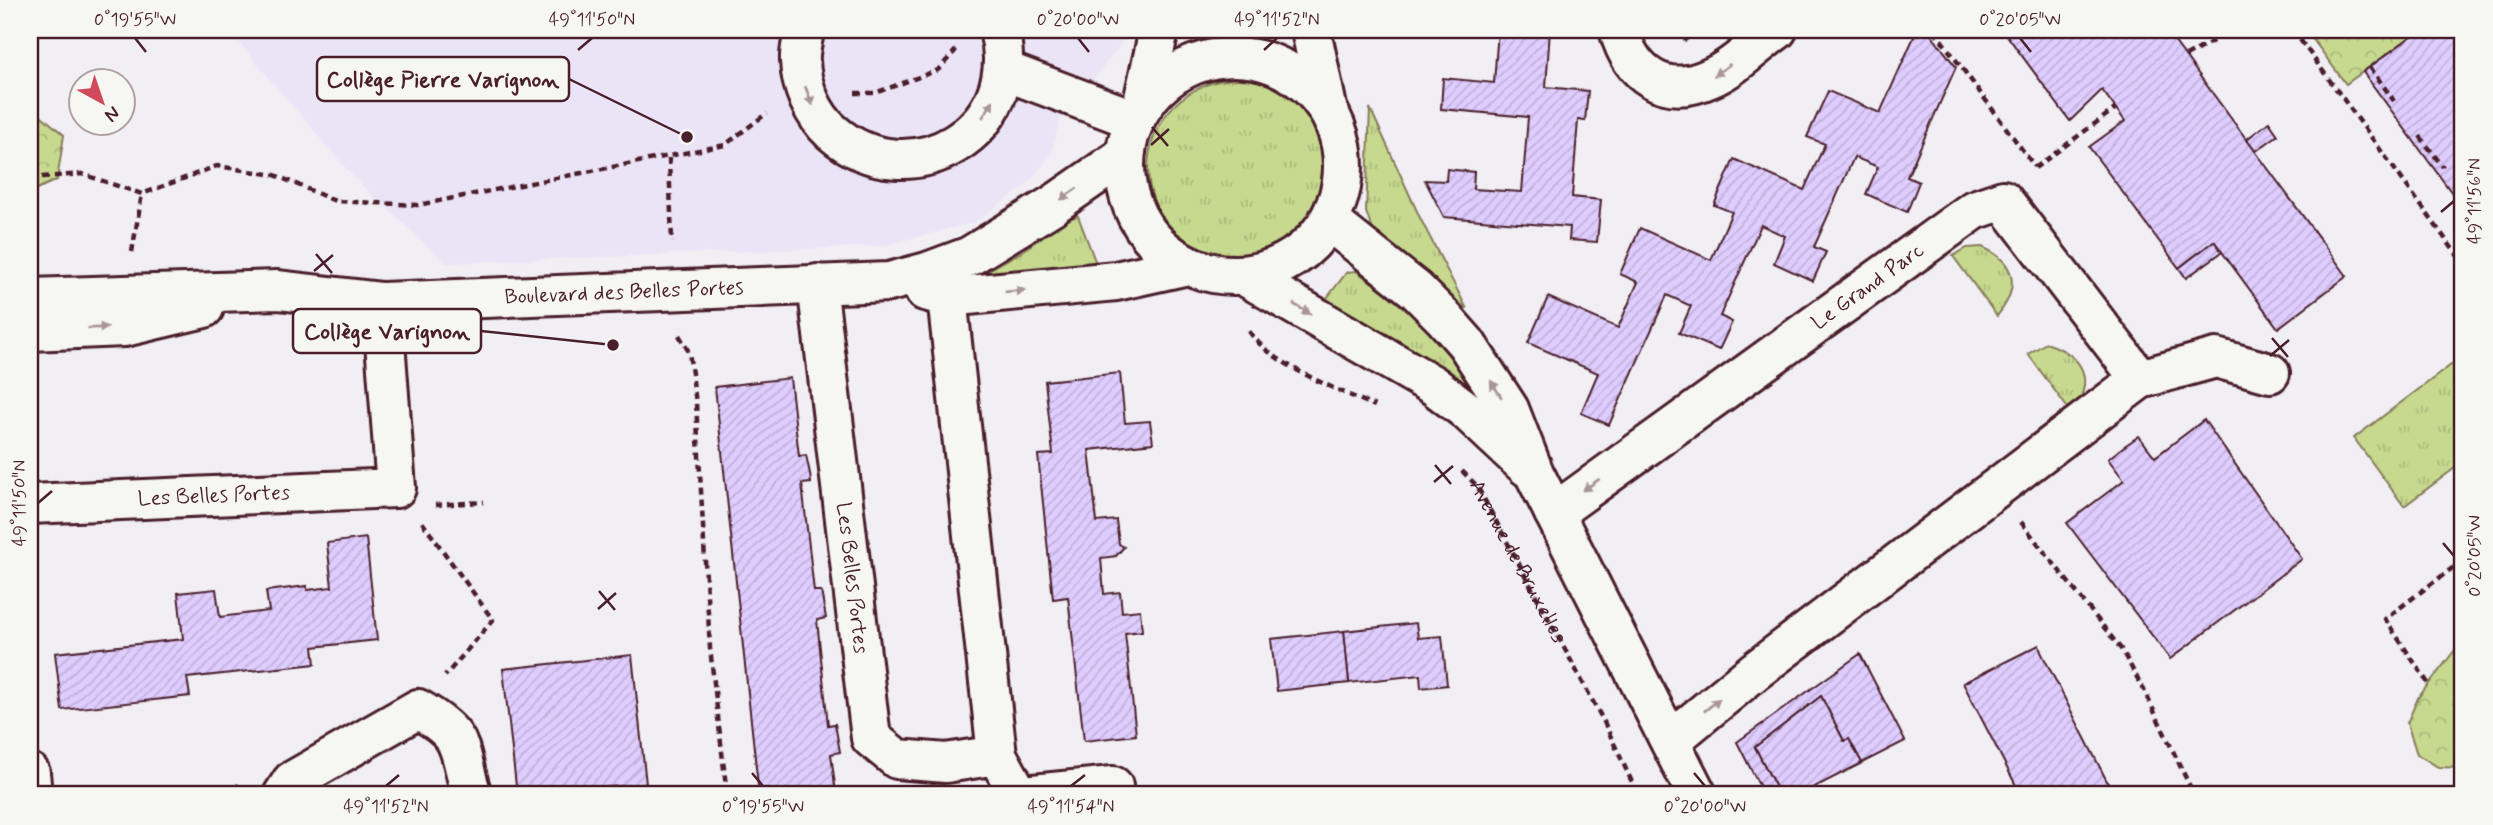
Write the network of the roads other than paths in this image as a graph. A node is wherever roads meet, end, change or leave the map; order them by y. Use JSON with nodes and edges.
{"nodes":[{"id":1,"x":804,"y":30,"type":"edge"},
{"id":2,"x":1159,"y":30,"type":"edge"},
{"id":3,"x":1311,"y":30,"type":"edge"},
{"id":4,"x":1619,"y":30,"type":"edge"},
{"id":5,"x":1777,"y":30,"type":"edge"},
{"id":6,"x":981,"y":36,"type":"edge"},
{"id":7,"x":1003,"y":70,"type":"junction"},
{"id":8,"x":1327,"y":107,"type":"junction"},
{"id":9,"x":1134,"y":127,"type":"junction"},
{"id":10,"x":1329,"y":221,"type":"junction"},
{"id":11,"x":1214,"y":271,"type":"junction"},
{"id":12,"x":889,"y":282,"type":"junction"},
{"id":13,"x":817,"y":284,"type":"junction"},
{"id":14,"x":278,"y":290,"type":"junction"},
{"id":15,"x":947,"y":297,"type":"junction"},
{"id":16,"x":30,"y":298,"type":"edge"},
{"id":17,"x":382,"y":302,"type":"junction"},
{"id":18,"x":30,"y":331,"type":"edge"},
{"id":19,"x":2270,"y":373,"type":"dead end"},
{"id":20,"x":2140,"y":379,"type":"junction"},
{"id":21,"x":1534,"y":474,"type":"junction"},
{"id":22,"x":30,"y":504,"type":"edge"},
{"id":23,"x":1554,"y":513,"type":"junction"},
{"id":24,"x":1670,"y":741,"type":"junction"},
{"id":25,"x":997,"y":755,"type":"junction"},
{"id":26,"x":30,"y":773,"type":"edge"},
{"id":27,"x":1113,"y":786,"type":"dead end"},
{"id":28,"x":32,"y":795,"type":"edge"},
{"id":29,"x":283,"y":795,"type":"edge"},
{"id":30,"x":472,"y":795,"type":"edge"},
{"id":31,"x":1021,"y":795,"type":"edge"},
{"id":32,"x":1697,"y":795,"type":"edge"}],
"edges":[{"from":1,"to":7,"type":"street","one_way":true},
{"from":2,"to":9,"type":"street"},
{"from":3,"to":8,"type":"street"},
{"from":5,"to":4,"type":"street","one_way":true},
{"from":6,"to":7,"type":"street"},
{"from":7,"to":9,"type":"street"},
{"from":8,"to":9,"type":"street"},
{"from":8,"to":10,"type":"street"},
{"from":9,"to":11,"type":"street"},
{"from":9,"to":12,"type":"street","name":"Boulevard des Belles Portes","one_way":true},
{"from":10,"to":11,"type":"street"},
{"from":21,"to":10,"type":"street","one_way":true},
{"from":15,"to":11,"type":"street","name":"Boulevard des Belles Portes","one_way":true},
{"from":11,"to":21,"type":"street","one_way":true},
{"from":12,"to":13,"type":"street","name":"Boulevard des Belles Portes"},
{"from":12,"to":15,"type":"street","name":"Boulevard des Belles Portes"},
{"from":13,"to":17,"type":"street","name":"Boulevard des Belles Portes"},
{"from":13,"to":25,"type":"street","name":"Les Belles Portes"},
{"from":14,"to":16,"type":"street","name":"Boulevard des Belles Portes"},
{"from":14,"to":17,"type":"street","name":"Boulevard des Belles Portes"},
{"from":18,"to":14,"type":"street","name":"Boulevard des Belles Portes","one_way":true},
{"from":15,"to":25,"type":"street"},
{"from":17,"to":22,"type":"street","name":"Les Belles Portes"},
{"from":19,"to":20,"type":"street"},
{"from":20,"to":23,"type":"street","name":"Le Grand Parc","one_way":true},
{"from":24,"to":20,"type":"street","one_way":true},
{"from":21,"to":23,"type":"street"},
{"from":23,"to":24,"type":"street"},
{"from":24,"to":32,"type":"street"},
{"from":25,"to":31,"type":"street"},
{"from":26,"to":28,"type":"street"},
{"from":27,"to":31,"type":"street"},
{"from":29,"to":30,"type":"street"}]}
